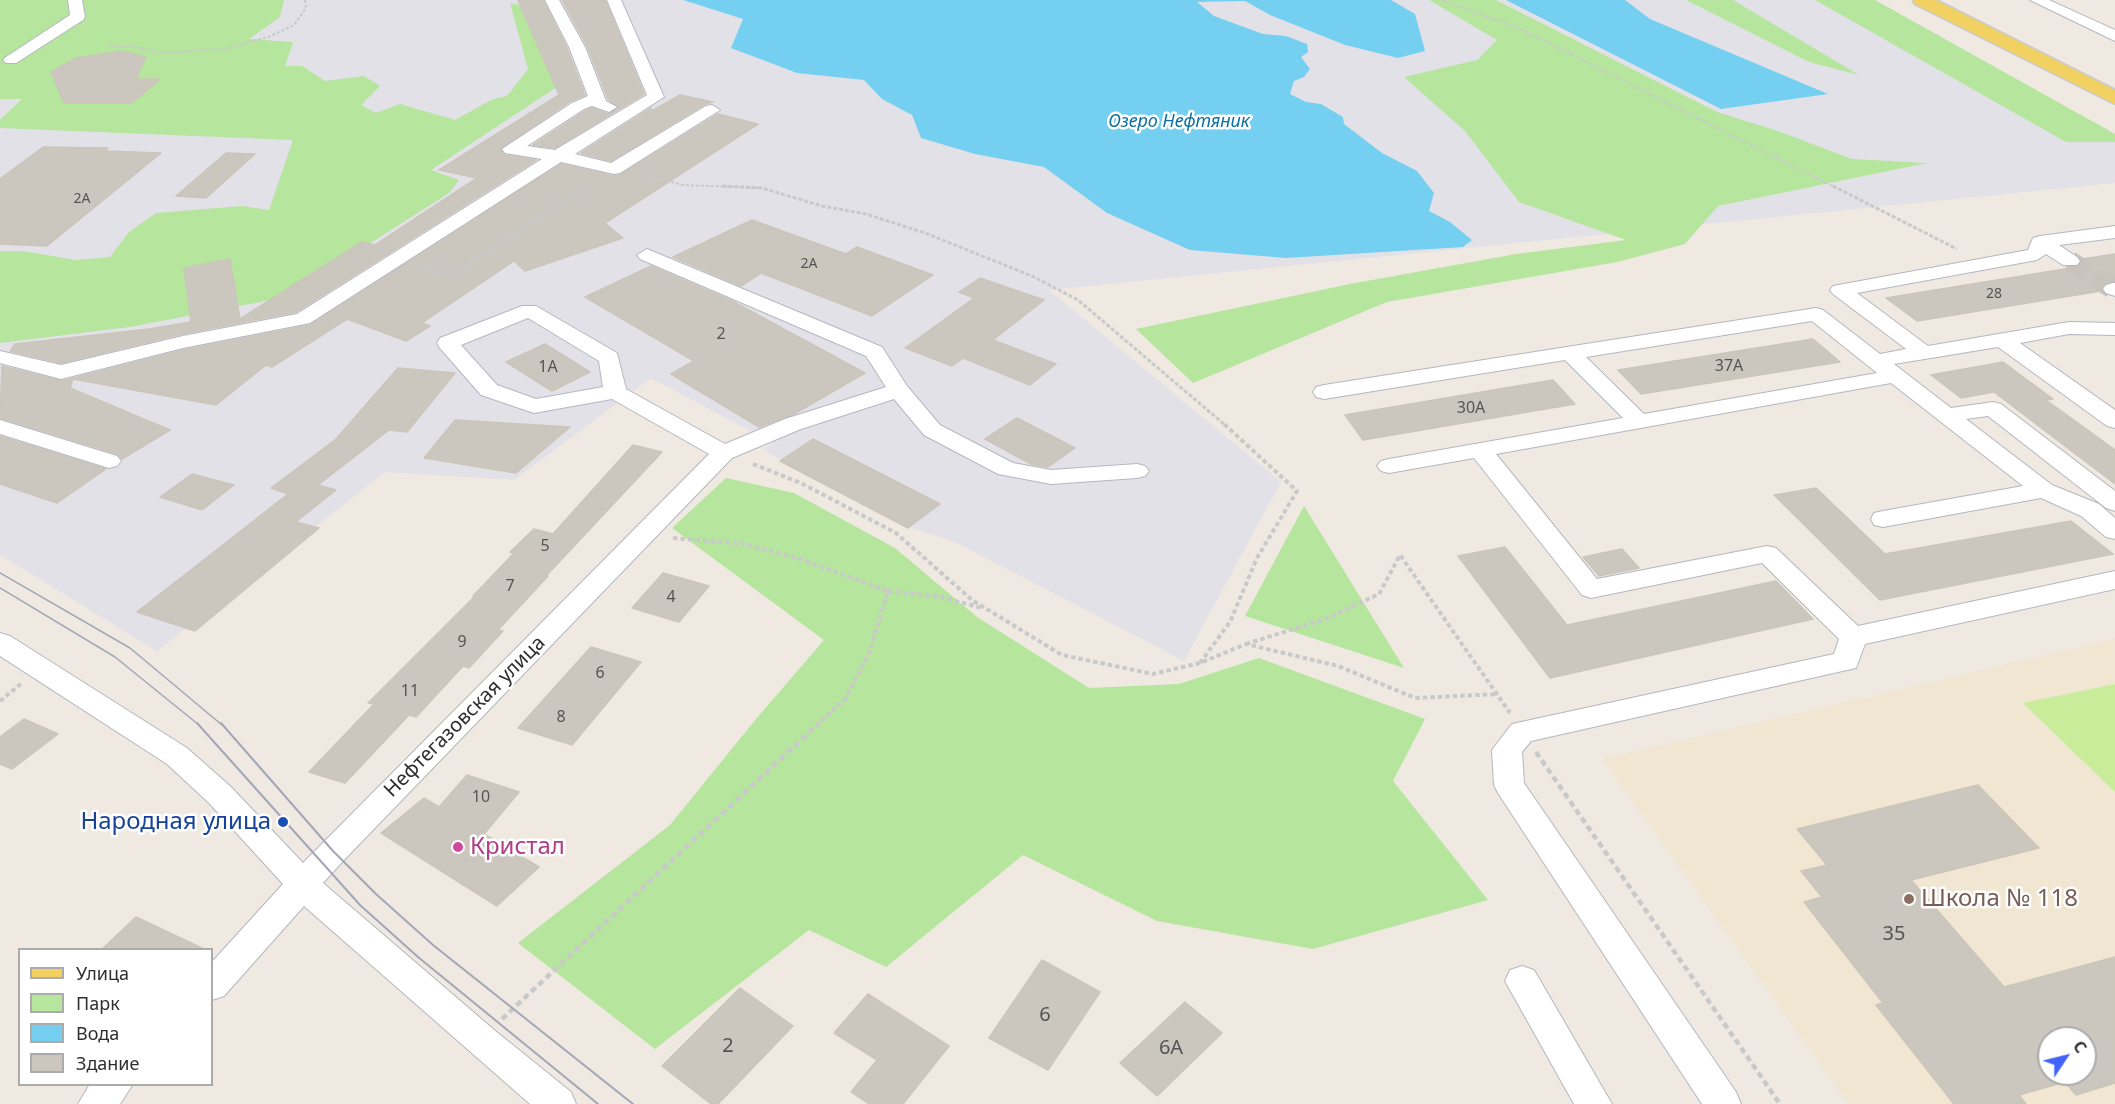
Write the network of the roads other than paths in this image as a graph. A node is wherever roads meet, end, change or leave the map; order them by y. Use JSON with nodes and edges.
{"nodes":[{"id":1,"x":75,"y":0,"type":"edge"},
{"id":2,"x":552,"y":0,"type":"edge"},
{"id":3,"x":614,"y":0,"type":"edge"},
{"id":4,"x":1922,"y":0,"type":"edge"},
{"id":5,"x":2037,"y":0,"type":"edge"},
{"id":6,"x":2115,"y":36,"type":"edge"},
{"id":7,"x":4,"y":63,"type":"edge"},
{"id":8,"x":597,"y":98,"type":"junction"},
{"id":9,"x":2115,"y":99,"type":"edge"},
{"id":10,"x":712,"y":110,"type":"dead end"},
{"id":11,"x":632,"y":112,"type":"junction"},
{"id":12,"x":555,"y":157,"type":"junction"},
{"id":13,"x":2115,"y":232,"type":"edge"},
{"id":14,"x":2040,"y":242,"type":"junction"},
{"id":15,"x":647,"y":255,"type":"dead end"},
{"id":16,"x":2070,"y":261,"type":"tunnel mouth"},
{"id":17,"x":2115,"y":329,"type":"edge"},
{"id":18,"x":2001,"y":339,"type":"junction"},
{"id":19,"x":1923,"y":352,"type":"junction"},
{"id":20,"x":1570,"y":353,"type":"junction"},
{"id":21,"x":0,"y":357,"type":"edge"},
{"id":22,"x":1876,"y":361,"type":"junction"},
{"id":23,"x":1895,"y":376,"type":"junction"},
{"id":24,"x":899,"y":390,"type":"junction"},
{"id":25,"x":615,"y":392,"type":"junction"},
{"id":26,"x":1324,"y":392,"type":"dead end"},
{"id":27,"x":1946,"y":415,"type":"junction"},
{"id":28,"x":1639,"y":421,"type":"junction"},
{"id":29,"x":2115,"y":421,"type":"edge"},
{"id":30,"x":0,"y":427,"type":"edge"},
{"id":31,"x":1480,"y":450,"type":"junction"},
{"id":32,"x":724,"y":453,"type":"junction"},
{"id":33,"x":109,"y":461,"type":"dead end"},
{"id":34,"x":1389,"y":466,"type":"dead end"},
{"id":35,"x":1137,"y":471,"type":"dead end"},
{"id":36,"x":2043,"y":490,"type":"junction"},
{"id":37,"x":2115,"y":503,"type":"edge"},
{"id":38,"x":1883,"y":519,"type":"dead end"},
{"id":39,"x":2115,"y":531,"type":"edge"},
{"id":40,"x":2115,"y":580,"type":"edge"},
{"id":41,"x":1853,"y":637,"type":"junction"},
{"id":42,"x":0,"y":643,"type":"edge"},
{"id":43,"x":304,"y":885,"type":"junction"},
{"id":44,"x":1522,"y":981,"type":"dead end"},
{"id":45,"x":213,"y":984,"type":"edge"},
{"id":46,"x":113,"y":1086,"type":"edge"},
{"id":47,"x":96,"y":1104,"type":"edge"},
{"id":48,"x":558,"y":1104,"type":"edge"},
{"id":49,"x":1594,"y":1104,"type":"edge"},
{"id":50,"x":1723,"y":1104,"type":"edge"}],
"edges":[{"from":1,"to":7,"type":"street"},
{"from":2,"to":8,"type":"street"},
{"from":3,"to":11,"type":"street"},
{"from":4,"to":9,"type":"main road"},
{"from":5,"to":6,"type":"street"},
{"from":8,"to":11,"type":"street"},
{"from":8,"to":12,"type":"street"},
{"from":10,"to":12,"type":"street"},
{"from":11,"to":12,"type":"street"},
{"from":12,"to":21,"type":"street"},
{"from":13,"to":14,"type":"street"},
{"from":14,"to":16,"type":"street"},
{"from":14,"to":19,"type":"street"},
{"from":15,"to":24,"type":"street"},
{"from":17,"to":18,"type":"street"},
{"from":18,"to":19,"type":"street"},
{"from":18,"to":29,"type":"street"},
{"from":19,"to":22,"type":"street"},
{"from":20,"to":22,"type":"street"},
{"from":20,"to":26,"type":"street"},
{"from":20,"to":28,"type":"street"},
{"from":22,"to":23,"type":"street"},
{"from":23,"to":27,"type":"street"},
{"from":23,"to":28,"type":"street"},
{"from":24,"to":32,"type":"street"},
{"from":24,"to":35,"type":"street"},
{"from":25,"to":25,"type":"street"},
{"from":25,"to":32,"type":"street"},
{"from":27,"to":36,"type":"street"},
{"from":27,"to":37,"type":"street"},
{"from":28,"to":31,"type":"street"},
{"from":30,"to":33,"type":"street"},
{"from":31,"to":34,"type":"street"},
{"from":31,"to":41,"type":"street"},
{"from":32,"to":43,"type":"street","name":"Нефтегазовская улица"},
{"from":36,"to":38,"type":"street"},
{"from":36,"to":39,"type":"street"},
{"from":40,"to":41,"type":"street"},
{"from":41,"to":50,"type":"street"},
{"from":42,"to":43,"type":"street"},
{"from":43,"to":45,"type":"street","name":"Нефтегазовская улица"},
{"from":43,"to":48,"type":"street"},
{"from":44,"to":49,"type":"street"},
{"from":46,"to":47,"type":"street"}]}
